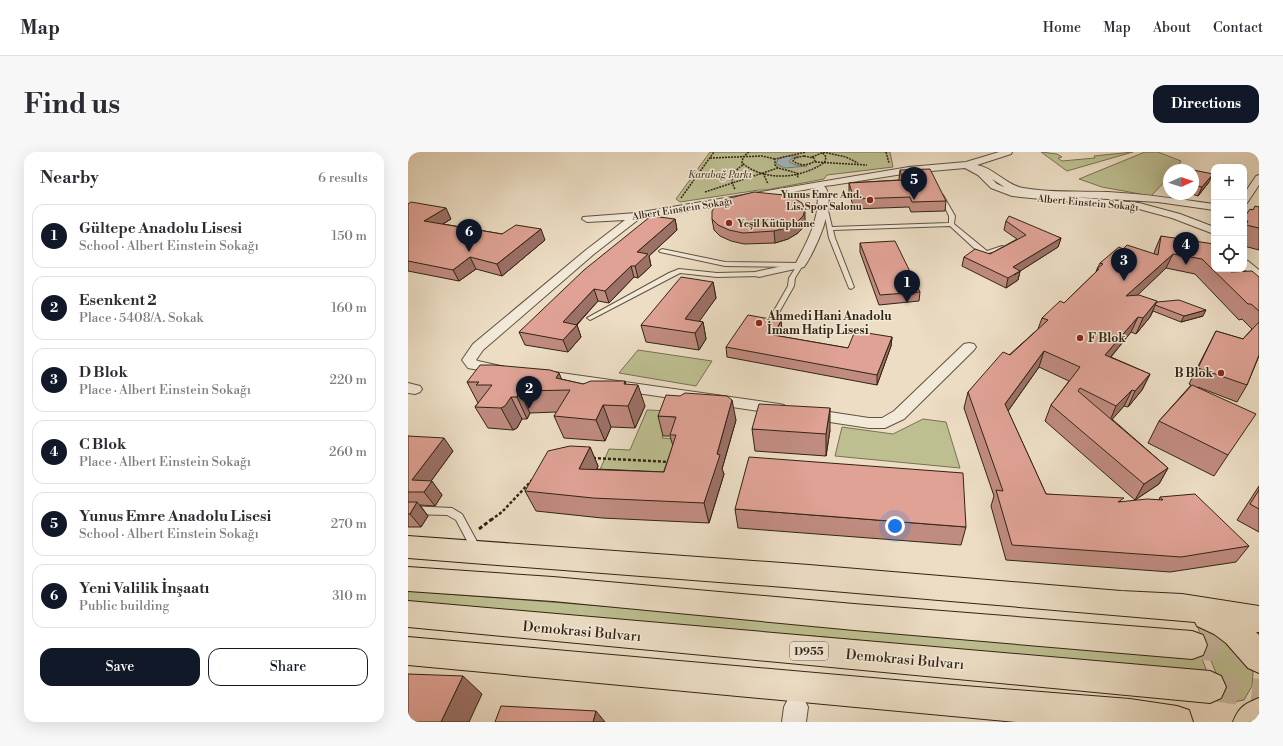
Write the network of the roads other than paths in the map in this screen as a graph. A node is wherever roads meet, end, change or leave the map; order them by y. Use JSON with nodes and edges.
{"nodes":[{"id":1,"x":1008,"y":152,"type":"edge"},
{"id":2,"x":967,"y":165,"type":"junction"},
{"id":3,"x":1259,"y":178,"type":"edge"},
{"id":4,"x":815,"y":185,"type":"junction"},
{"id":5,"x":940,"y":192,"type":"edge"},
{"id":6,"x":825,"y":200,"type":"junction"},
{"id":7,"x":1245,"y":200,"type":"edge"},
{"id":8,"x":1211,"y":207,"type":"edge"},
{"id":9,"x":636,"y":216,"type":"junction"},
{"id":10,"x":588,"y":219,"type":"dead end"},
{"id":11,"x":951,"y":224,"type":"junction"},
{"id":12,"x":830,"y":229,"type":"junction"},
{"id":13,"x":1211,"y":230,"type":"edge"},
{"id":14,"x":1002,"y":248,"type":"edge"},
{"id":15,"x":662,"y":251,"type":"dead end"},
{"id":16,"x":800,"y":265,"type":"junction"},
{"id":17,"x":1247,"y":266,"type":"edge"},
{"id":18,"x":759,"y":274,"type":"joint"},
{"id":19,"x":1259,"y":276,"type":"edge"},
{"id":20,"x":851,"y":287,"type":"dead end"},
{"id":21,"x":774,"y":316,"type":"dead end"},
{"id":22,"x":590,"y":318,"type":"dead end"},
{"id":23,"x":969,"y":347,"type":"dead end"},
{"id":24,"x":511,"y":371,"type":"edge"},
{"id":25,"x":526,"y":373,"type":"edge"},
{"id":26,"x":408,"y":510,"type":"edge"},
{"id":27,"x":474,"y":544,"type":"junction"},
{"id":28,"x":408,"y":547,"type":"edge"},
{"id":29,"x":408,"y":578,"type":"edge"},
{"id":30,"x":1259,"y":602,"type":"edge"},
{"id":31,"x":1182,"y":607,"type":"junction"},
{"id":32,"x":408,"y":614,"type":"edge"},
{"id":33,"x":1259,"y":619,"type":"edge"},
{"id":34,"x":1192,"y":645,"type":"tunnel mouth"},
{"id":35,"x":408,"y":651,"type":"edge"},
{"id":36,"x":1259,"y":658,"type":"edge"},
{"id":37,"x":1210,"y":687,"type":"tunnel mouth"},
{"id":38,"x":1259,"y":714,"type":"edge"},
{"id":39,"x":1177,"y":722,"type":"edge"},
{"id":40,"x":1249,"y":722,"type":"edge"}],
"edges":[{"from":1,"to":2,"type":"street"},
{"from":2,"to":4,"type":"street","name":"Albert Einstein Sokağı"},
{"from":2,"to":8,"type":"street","name":"Albert Einstein Sokağı"},
{"from":2,"to":13,"type":"street","name":"Albert Einstein Sokağı"},
{"from":3,"to":7,"type":"street"},
{"from":4,"to":6,"type":"street"},
{"from":4,"to":9,"type":"street","name":"Albert Einstein Sokağı"},
{"from":5,"to":11,"type":"lane"},
{"from":6,"to":12,"type":"lane"},
{"from":6,"to":16,"type":"street"},
{"from":9,"to":10,"type":"street","name":"Albert Einstein Sokağı"},
{"from":9,"to":24,"type":"street"},
{"from":11,"to":12,"type":"lane"},
{"from":11,"to":14,"type":"lane"},
{"from":12,"to":20,"type":"lane"},
{"from":15,"to":16,"type":"lane"},
{"from":16,"to":18,"type":"street"},
{"from":16,"to":21,"type":"lane"},
{"from":17,"to":19,"type":"street"},
{"from":18,"to":22,"type":"lane"},
{"from":23,"to":25,"type":"street"},
{"from":26,"to":27,"type":"lane"},
{"from":27,"to":28,"type":"highway"},
{"from":27,"to":31,"type":"highway"},
{"from":29,"to":34,"type":"highway"},
{"from":30,"to":31,"type":"highway"},
{"from":31,"to":33,"type":"highway"},
{"from":31,"to":36,"type":"highway"},
{"from":32,"to":37,"type":"highway","name":"Demokrasi Bulvarı","number":"D955"},
{"from":35,"to":39,"type":"highway"},
{"from":38,"to":40,"type":"highway"}]}
